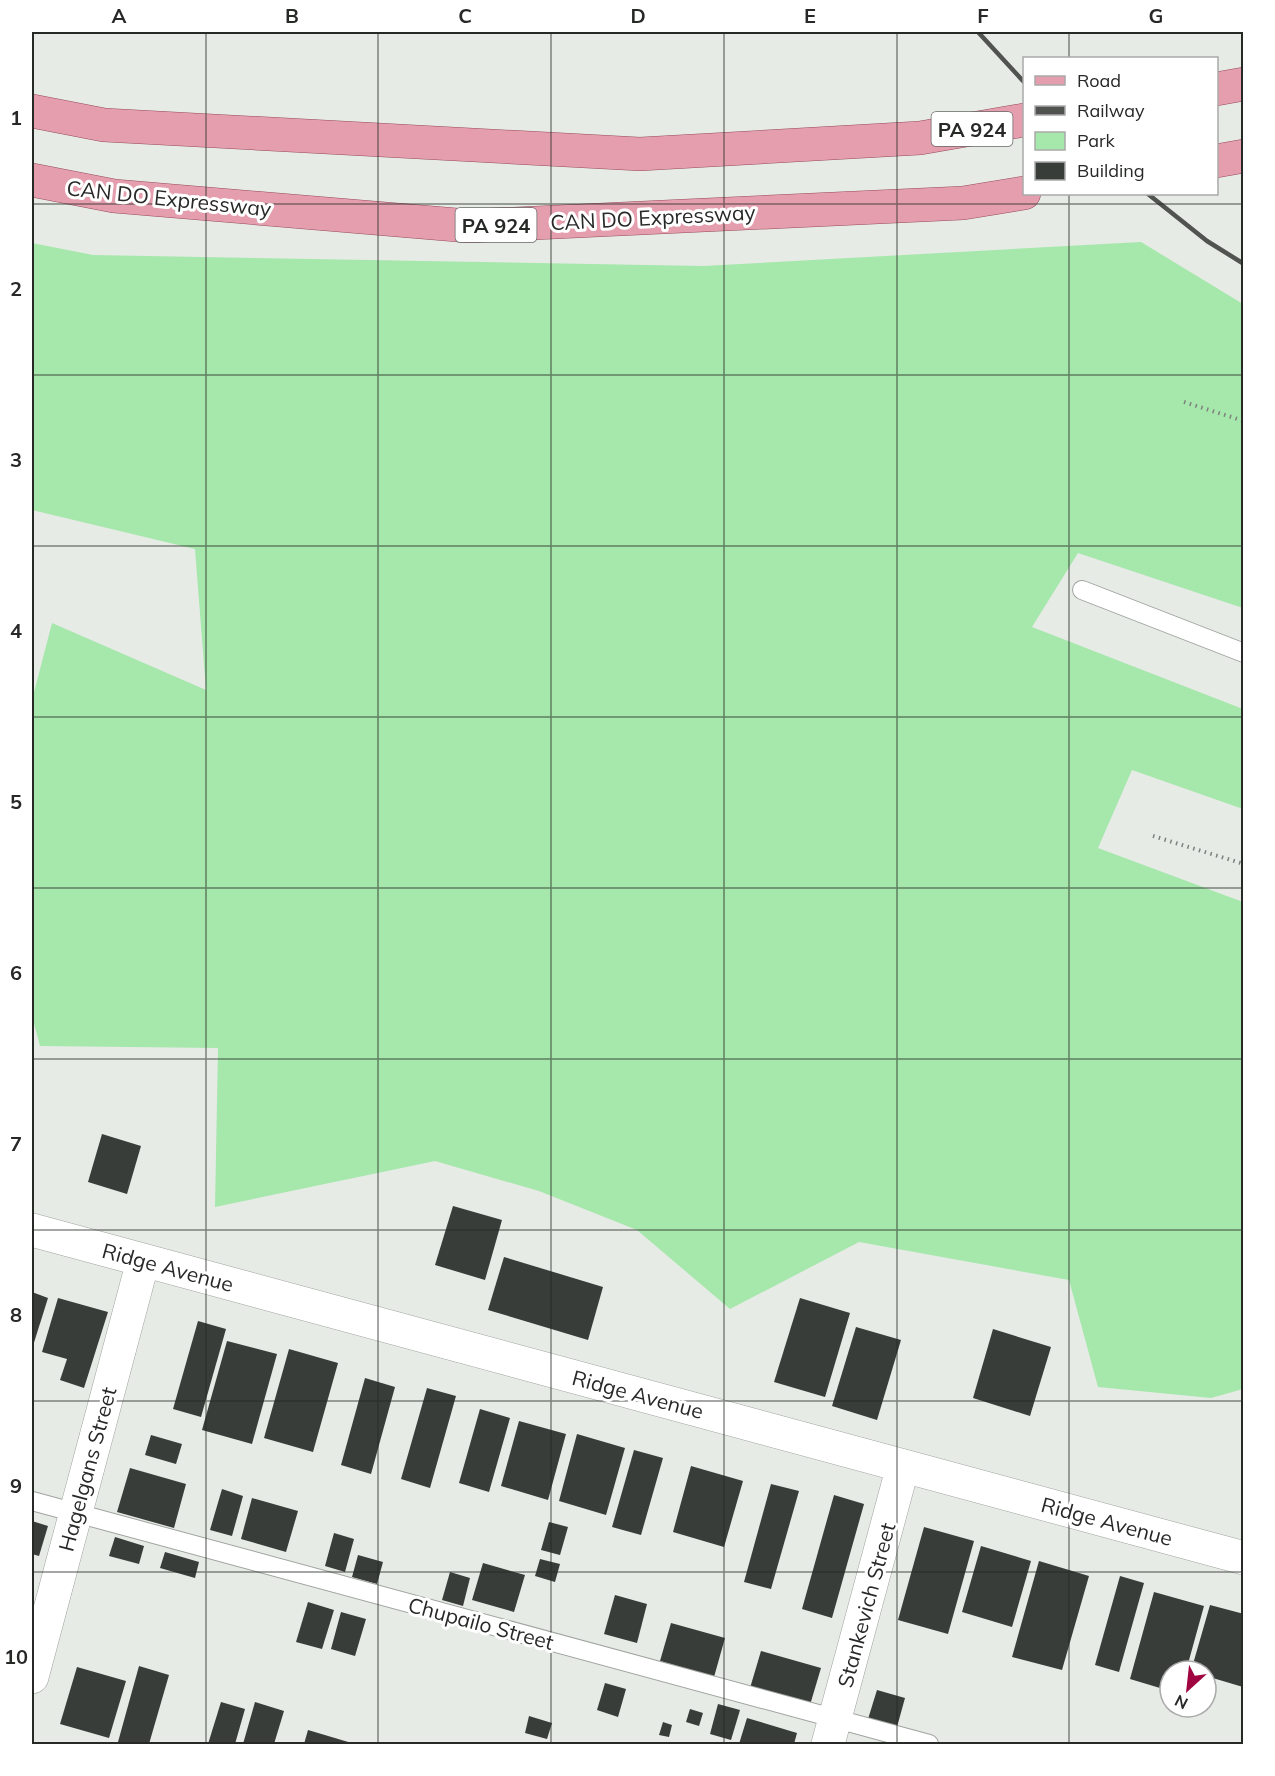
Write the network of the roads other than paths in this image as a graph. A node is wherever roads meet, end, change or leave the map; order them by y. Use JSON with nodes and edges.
{"nodes":[{"id":1,"x":1244,"y":84,"type":"edge"},
{"id":2,"x":1218,"y":89,"type":"edge"},
{"id":3,"x":32,"y":111,"type":"edge"},
{"id":4,"x":1023,"y":120,"type":"edge"},
{"id":5,"x":1244,"y":156,"type":"edge"},
{"id":6,"x":1218,"y":161,"type":"edge"},
{"id":7,"x":32,"y":180,"type":"edge"},
{"id":8,"x":1023,"y":193,"type":"edge"},
{"id":9,"x":1082,"y":590,"type":"dead end"},
{"id":10,"x":1244,"y":653,"type":"edge"},
{"id":11,"x":32,"y":1230,"type":"edge"},
{"id":12,"x":143,"y":1260,"type":"junction"},
{"id":13,"x":903,"y":1466,"type":"junction"},
{"id":14,"x":32,"y":1501,"type":"edge"},
{"id":15,"x":75,"y":1513,"type":"junction"},
{"id":16,"x":1244,"y":1557,"type":"edge"},
{"id":17,"x":32,"y":1677,"type":"edge"},
{"id":18,"x":832,"y":1731,"type":"edge"},
{"id":19,"x":929,"y":1744,"type":"edge"}],
"edges":[{"from":1,"to":2,"type":"main road"},
{"from":3,"to":4,"type":"main road","number":"PA 924"},
{"from":5,"to":6,"type":"main road"},
{"from":7,"to":8,"type":"main road","name":"CAN DO Expressway","number":"PA 924"},
{"from":9,"to":10,"type":"lane"},
{"from":11,"to":12,"type":"street","name":"Ridge Avenue"},
{"from":12,"to":13,"type":"street","name":"Ridge Avenue"},
{"from":12,"to":15,"type":"street","name":"Hagelgans Street"},
{"from":13,"to":16,"type":"street","name":"Ridge Avenue"},
{"from":13,"to":18,"type":"street","name":"Stankevich Street"},
{"from":14,"to":15,"type":"lane","name":"Chupailo Street"},
{"from":15,"to":17,"type":"street","name":"Hagelgans Street"},
{"from":15,"to":18,"type":"lane","name":"Chupailo Street"},
{"from":18,"to":19,"type":"lane","name":"Chupailo Street"}]}
